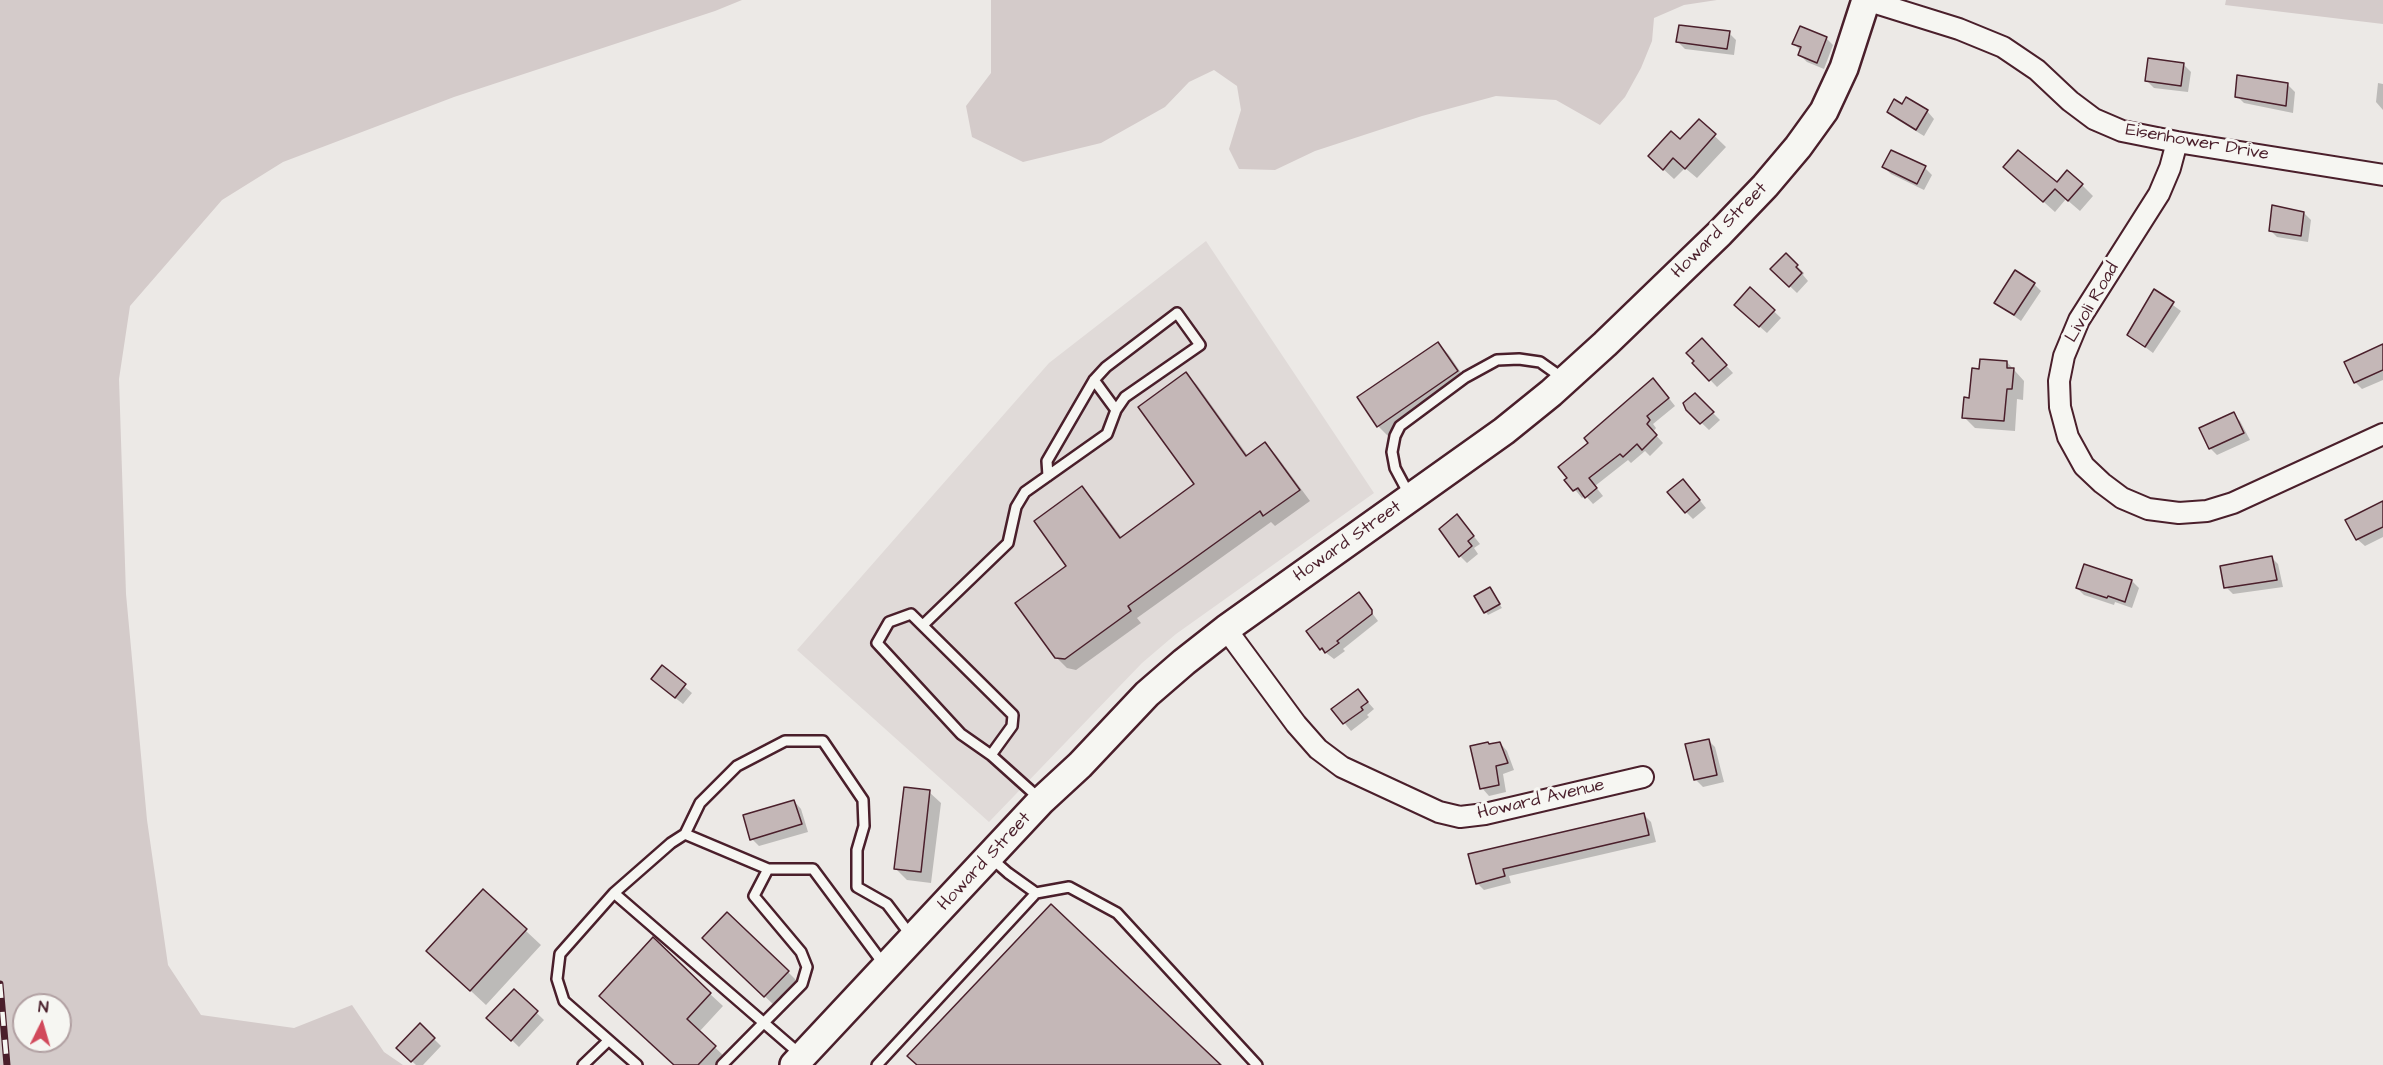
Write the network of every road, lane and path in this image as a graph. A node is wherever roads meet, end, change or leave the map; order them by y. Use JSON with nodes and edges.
{"nodes":[{"id":1,"x":1866,"y":0,"type":"edge"},
{"id":2,"x":2177,"y":142,"type":"junction"},
{"id":3,"x":2383,"y":175,"type":"edge"},
{"id":4,"x":1094,"y":380,"type":"junction"},
{"id":5,"x":1566,"y":381,"type":"junction"},
{"id":6,"x":1116,"y":410,"type":"junction"},
{"id":7,"x":2383,"y":434,"type":"edge"},
{"id":8,"x":1048,"y":476,"type":"junction"},
{"id":9,"x":1411,"y":498,"type":"junction"},
{"id":10,"x":923,"y":625,"type":"junction"},
{"id":11,"x":1226,"y":629,"type":"junction"},
{"id":12,"x":991,"y":754,"type":"junction"},
{"id":13,"x":1643,"y":777,"type":"dead end"},
{"id":14,"x":1041,"y":801,"type":"junction"},
{"id":15,"x":685,"y":834,"type":"junction"},
{"id":16,"x":990,"y":857,"type":"junction"},
{"id":17,"x":768,"y":869,"type":"junction"},
{"id":18,"x":614,"y":893,"type":"junction"},
{"id":19,"x":1036,"y":894,"type":"junction"},
{"id":20,"x":914,"y":939,"type":"junction"},
{"id":21,"x":886,"y":968,"type":"junction"},
{"id":22,"x":764,"y":1023,"type":"junction"},
{"id":23,"x":609,"y":1041,"type":"junction"},
{"id":24,"x":798,"y":1061,"type":"edge"},
{"id":25,"x":583,"y":1065,"type":"edge"},
{"id":26,"x":637,"y":1065,"type":"edge"},
{"id":27,"x":722,"y":1065,"type":"edge"},
{"id":28,"x":877,"y":1065,"type":"edge"},
{"id":29,"x":1257,"y":1065,"type":"edge"}],
"edges":[{"from":1,"to":2,"type":"street","name":"Eisenhower Drive"},
{"from":1,"to":5,"type":"main road","name":"Howard Street"},
{"from":2,"to":3,"type":"street","name":"Eisenhower Drive"},
{"from":2,"to":7,"type":"street","name":"Livoli Road"},
{"from":4,"to":6,"type":"lane"},
{"from":4,"to":6,"type":"lane"},
{"from":4,"to":8,"type":"lane"},
{"from":5,"to":9,"type":"main road","name":"Howard Street"},
{"from":5,"to":9,"type":"lane"},
{"from":6,"to":8,"type":"lane"},
{"from":8,"to":10,"type":"lane"},
{"from":9,"to":11,"type":"main road","name":"Howard Street"},
{"from":10,"to":12,"type":"lane"},
{"from":10,"to":12,"type":"lane"},
{"from":11,"to":13,"type":"street","name":"Howard Avenue"},
{"from":11,"to":14,"type":"main road","name":"Howard Street"},
{"from":12,"to":14,"type":"lane"},
{"from":14,"to":16,"type":"main road","name":"Howard Street"},
{"from":15,"to":17,"type":"lane"},
{"from":15,"to":18,"type":"lane"},
{"from":15,"to":20,"type":"lane"},
{"from":16,"to":19,"type":"lane"},
{"from":16,"to":20,"type":"main road","name":"Howard Street"},
{"from":17,"to":21,"type":"lane"},
{"from":17,"to":22,"type":"lane"},
{"from":18,"to":22,"type":"lane"},
{"from":18,"to":23,"type":"lane"},
{"from":19,"to":28,"type":"lane"},
{"from":19,"to":29,"type":"lane"},
{"from":20,"to":21,"type":"main road","name":"Howard Street"},
{"from":21,"to":24,"type":"main road","name":"Howard Street"},
{"from":22,"to":24,"type":"lane"},
{"from":22,"to":27,"type":"lane"},
{"from":23,"to":25,"type":"lane"},
{"from":23,"to":26,"type":"lane"}]}
